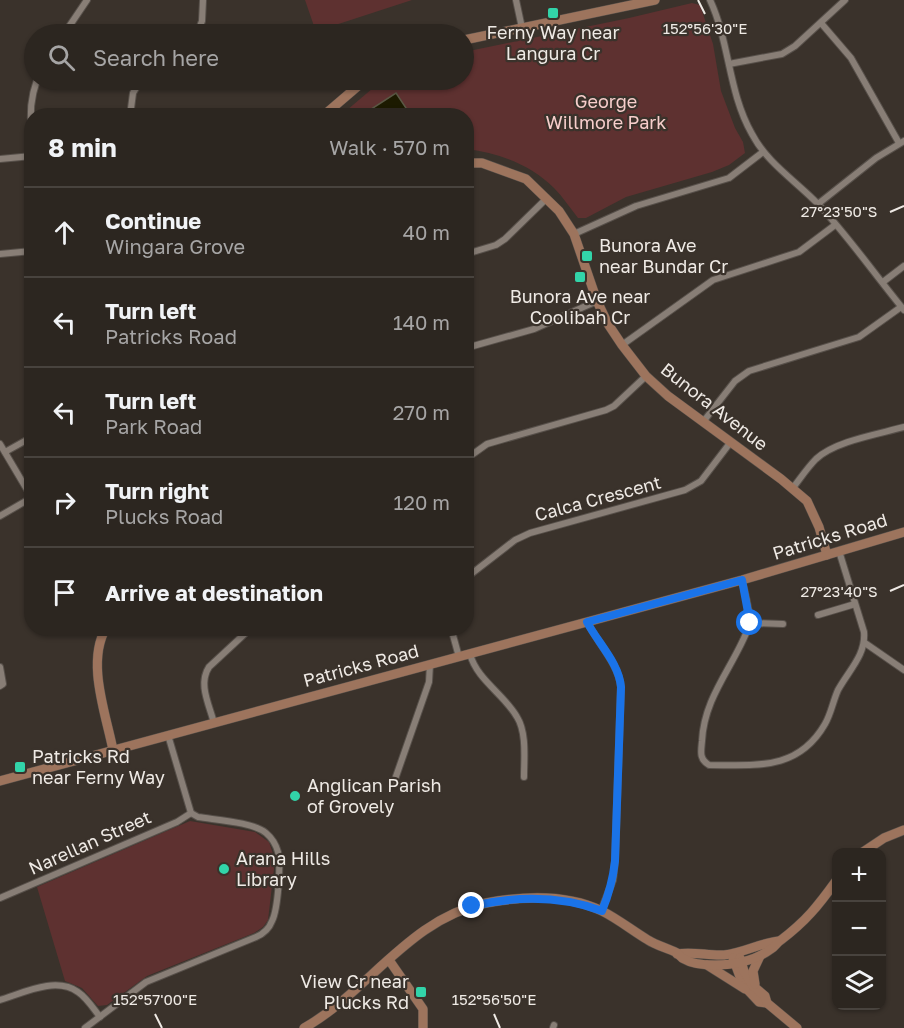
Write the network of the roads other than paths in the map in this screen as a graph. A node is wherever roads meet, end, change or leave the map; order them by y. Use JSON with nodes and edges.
{"nodes":[{"id":1,"x":87,"y":0,"type":"edge"},
{"id":2,"x":203,"y":0,"type":"edge"},
{"id":3,"x":516,"y":0,"type":"edge"},
{"id":4,"x":656,"y":0,"type":"edge"},
{"id":5,"x":710,"y":0,"type":"edge"},
{"id":6,"x":845,"y":0,"type":"edge"},
{"id":7,"x":618,"y":4,"type":"edge"},
{"id":8,"x":821,"y":23,"type":"junction"},
{"id":9,"x":71,"y":24,"type":"edge"},
{"id":10,"x":201,"y":24,"type":"edge"},
{"id":11,"x":522,"y":28,"type":"junction"},
{"id":12,"x":474,"y":38,"type":"edge"},
{"id":13,"x":729,"y":63,"type":"junction"},
{"id":14,"x":33,"y":90,"type":"edge"},
{"id":15,"x":135,"y":90,"type":"edge"},
{"id":16,"x":353,"y":90,"type":"edge"},
{"id":17,"x":31,"y":108,"type":"edge"},
{"id":18,"x":131,"y":108,"type":"edge"},
{"id":19,"x":332,"y":108,"type":"edge"},
{"id":20,"x":902,"y":142,"type":"edge"},
{"id":21,"x":763,"y":152,"type":"junction"},
{"id":22,"x":24,"y":157,"type":"edge"},
{"id":23,"x":0,"y":159,"type":"edge"},
{"id":24,"x":474,"y":163,"type":"edge"},
{"id":25,"x":547,"y":198,"type":"junction"},
{"id":26,"x":818,"y":204,"type":"junction"},
{"id":27,"x":834,"y":225,"type":"junction"},
{"id":28,"x":574,"y":234,"type":"junction"},
{"id":29,"x":24,"y":252,"type":"edge"},
{"id":30,"x":474,"y":252,"type":"edge"},
{"id":31,"x":0,"y":254,"type":"edge"},
{"id":32,"x":904,"y":266,"type":"edge"},
{"id":33,"x":882,"y":282,"type":"junction"},
{"id":34,"x":597,"y":301,"type":"junction"},
{"id":35,"x":903,"y":309,"type":"edge"},
{"id":36,"x":622,"y":345,"type":"junction"},
{"id":37,"x":474,"y":346,"type":"edge"},
{"id":38,"x":646,"y":376,"type":"junction"},
{"id":39,"x":703,"y":422,"type":"junction"},
{"id":40,"x":904,"y":427,"type":"edge"},
{"id":41,"x":24,"y":441,"type":"edge"},
{"id":42,"x":730,"y":443,"type":"junction"},
{"id":43,"x":0,"y":444,"type":"edge"},
{"id":44,"x":5,"y":452,"type":"junction"},
{"id":45,"x":474,"y":453,"type":"edge"},
{"id":46,"x":24,"y":486,"type":"edge"},
{"id":47,"x":792,"y":489,"type":"junction"},
{"id":48,"x":24,"y":502,"type":"edge"},
{"id":49,"x":0,"y":516,"type":"edge"},
{"id":50,"x":904,"y":532,"type":"edge"},
{"id":51,"x":839,"y":551,"type":"junction"},
{"id":52,"x":827,"y":555,"type":"junction"},
{"id":53,"x":474,"y":572,"type":"edge"},
{"id":54,"x":742,"y":580,"type":"junction"},
{"id":55,"x":855,"y":604,"type":"junction"},
{"id":56,"x":819,"y":615,"type":"dead end"},
{"id":57,"x":587,"y":622,"type":"junction"},
{"id":58,"x":750,"y":623,"type":"junction"},
{"id":59,"x":783,"y":624,"type":"dead end"},
{"id":60,"x":103,"y":636,"type":"edge"},
{"id":61,"x":242,"y":636,"type":"edge"},
{"id":62,"x":452,"y":636,"type":"edge"},
{"id":63,"x":865,"y":644,"type":"junction"},
{"id":64,"x":470,"y":654,"type":"junction"},
{"id":65,"x":459,"y":657,"type":"junction"},
{"id":66,"x":430,"y":664,"type":"junction"},
{"id":67,"x":0,"y":667,"type":"edge"},
{"id":68,"x":904,"y":670,"type":"edge"},
{"id":69,"x":0,"y":686,"type":"edge"},
{"id":70,"x":214,"y":723,"type":"junction"},
{"id":71,"x":168,"y":735,"type":"junction"},
{"id":72,"x":113,"y":750,"type":"junction"},
{"id":73,"x":524,"y":777,"type":"dead end"},
{"id":74,"x":0,"y":781,"type":"edge"},
{"id":75,"x":393,"y":785,"type":"dead end"},
{"id":76,"x":191,"y":813,"type":"junction"},
{"id":77,"x":904,"y":830,"type":"edge"},
{"id":78,"x":869,"y":848,"type":"edge"},
{"id":79,"x":832,"y":887,"type":"edge"},
{"id":80,"x":0,"y":898,"type":"edge"},
{"id":81,"x":602,"y":911,"type":"junction"},
{"id":82,"x":779,"y":940,"type":"junction"},
{"id":83,"x":677,"y":954,"type":"junction"},
{"id":84,"x":760,"y":956,"type":"junction"},
{"id":85,"x":736,"y":958,"type":"junction"},
{"id":86,"x":389,"y":960,"type":"junction"},
{"id":87,"x":706,"y":965,"type":"junction"},
{"id":88,"x":757,"y":989,"type":"junction"},
{"id":89,"x":747,"y":990,"type":"junction"},
{"id":90,"x":0,"y":1000,"type":"edge"},
{"id":91,"x":767,"y":1003,"type":"junction"},
{"id":92,"x":100,"y":1017,"type":"junction"},
{"id":93,"x":792,"y":1026,"type":"edge"},
{"id":94,"x":85,"y":1028,"type":"edge"},
{"id":95,"x":304,"y":1028,"type":"edge"},
{"id":96,"x":423,"y":1028,"type":"edge"}],
"edges":[{"from":1,"to":9,"type":"street"},
{"from":2,"to":10,"type":"street"},
{"from":3,"to":11,"type":"street"},
{"from":4,"to":7,"type":"street"},
{"from":5,"to":13,"type":"street"},
{"from":6,"to":8,"type":"street"},
{"from":7,"to":11,"type":"street"},
{"from":8,"to":13,"type":"street"},
{"from":8,"to":20,"type":"street"},
{"from":11,"to":12,"type":"street"},
{"from":13,"to":21,"type":"street"},
{"from":14,"to":17,"type":"street"},
{"from":15,"to":18,"type":"street"},
{"from":16,"to":19,"type":"street"},
{"from":20,"to":26,"type":"street"},
{"from":21,"to":26,"type":"street"},
{"from":21,"to":28,"type":"street"},
{"from":22,"to":23,"type":"street"},
{"from":24,"to":25,"type":"street","name":"Bunora Avenue"},
{"from":25,"to":28,"type":"street","name":"Bunora Avenue"},
{"from":25,"to":30,"type":"street"},
{"from":26,"to":27,"type":"street"},
{"from":27,"to":33,"type":"street"},
{"from":27,"to":36,"type":"street"},
{"from":28,"to":34,"type":"street","name":"Bunora Avenue"},
{"from":29,"to":31,"type":"street"},
{"from":32,"to":33,"type":"street"},
{"from":33,"to":35,"type":"street"},
{"from":34,"to":36,"type":"street","name":"Bunora Avenue"},
{"from":34,"to":37,"type":"street"},
{"from":35,"to":39,"type":"street"},
{"from":36,"to":38,"type":"street","name":"Bunora Avenue"},
{"from":38,"to":39,"type":"street","name":"Bunora Avenue"},
{"from":38,"to":45,"type":"street"},
{"from":39,"to":42,"type":"street","name":"Bunora Avenue"},
{"from":40,"to":47,"type":"street"},
{"from":41,"to":44,"type":"street"},
{"from":42,"to":47,"type":"street","name":"Bunora Avenue"},
{"from":42,"to":53,"type":"street","name":"Calca Crescent"},
{"from":43,"to":44,"type":"street"},
{"from":44,"to":46,"type":"street"},
{"from":47,"to":52,"type":"street","name":"Bunora Avenue"},
{"from":48,"to":49,"type":"street"},
{"from":50,"to":51,"type":"street","name":"Patricks Road"},
{"from":51,"to":52,"type":"street","name":"Patricks Road"},
{"from":51,"to":55,"type":"street"},
{"from":52,"to":54,"type":"street","name":"Patricks Road"},
{"from":54,"to":57,"type":"street","name":"Patricks Road"},
{"from":54,"to":58,"type":"street"},
{"from":55,"to":56,"type":"street"},
{"from":55,"to":63,"type":"street"},
{"from":57,"to":64,"type":"street","name":"Patricks Road"},
{"from":57,"to":81,"type":"street"},
{"from":58,"to":59,"type":"street"},
{"from":58,"to":63,"type":"street"},
{"from":60,"to":72,"type":"street"},
{"from":61,"to":70,"type":"street"},
{"from":62,"to":65,"type":"street"},
{"from":63,"to":68,"type":"street"},
{"from":64,"to":65,"type":"street","name":"Patricks Road"},
{"from":64,"to":73,"type":"street"},
{"from":65,"to":66,"type":"street","name":"Patricks Road"},
{"from":66,"to":70,"type":"street","name":"Patricks Road"},
{"from":66,"to":75,"type":"street"},
{"from":67,"to":69,"type":"street"},
{"from":70,"to":71,"type":"street","name":"Patricks Road"},
{"from":71,"to":72,"type":"street","name":"Patricks Road"},
{"from":71,"to":76,"type":"street"},
{"from":72,"to":74,"type":"street","name":"Patricks Road"},
{"from":76,"to":80,"type":"street","name":"Narellan Street"},
{"from":76,"to":92,"type":"street"},
{"from":77,"to":78,"type":"street"},
{"from":79,"to":82,"type":"street"},
{"from":81,"to":83,"type":"street"},
{"from":81,"to":86,"type":"street"},
{"from":82,"to":84,"type":"street"},
{"from":82,"to":85,"type":"street"},
{"from":83,"to":85,"type":"street"},
{"from":83,"to":87,"type":"street"},
{"from":84,"to":85,"type":"street"},
{"from":84,"to":88,"type":"street"},
{"from":85,"to":87,"type":"street"},
{"from":85,"to":88,"type":"street"},
{"from":85,"to":89,"type":"street"},
{"from":86,"to":95,"type":"street"},
{"from":86,"to":96,"type":"street"},
{"from":87,"to":89,"type":"street"},
{"from":88,"to":91,"type":"street"},
{"from":89,"to":91,"type":"street"},
{"from":90,"to":92,"type":"street"},
{"from":91,"to":93,"type":"street"},
{"from":92,"to":94,"type":"street"}]}
